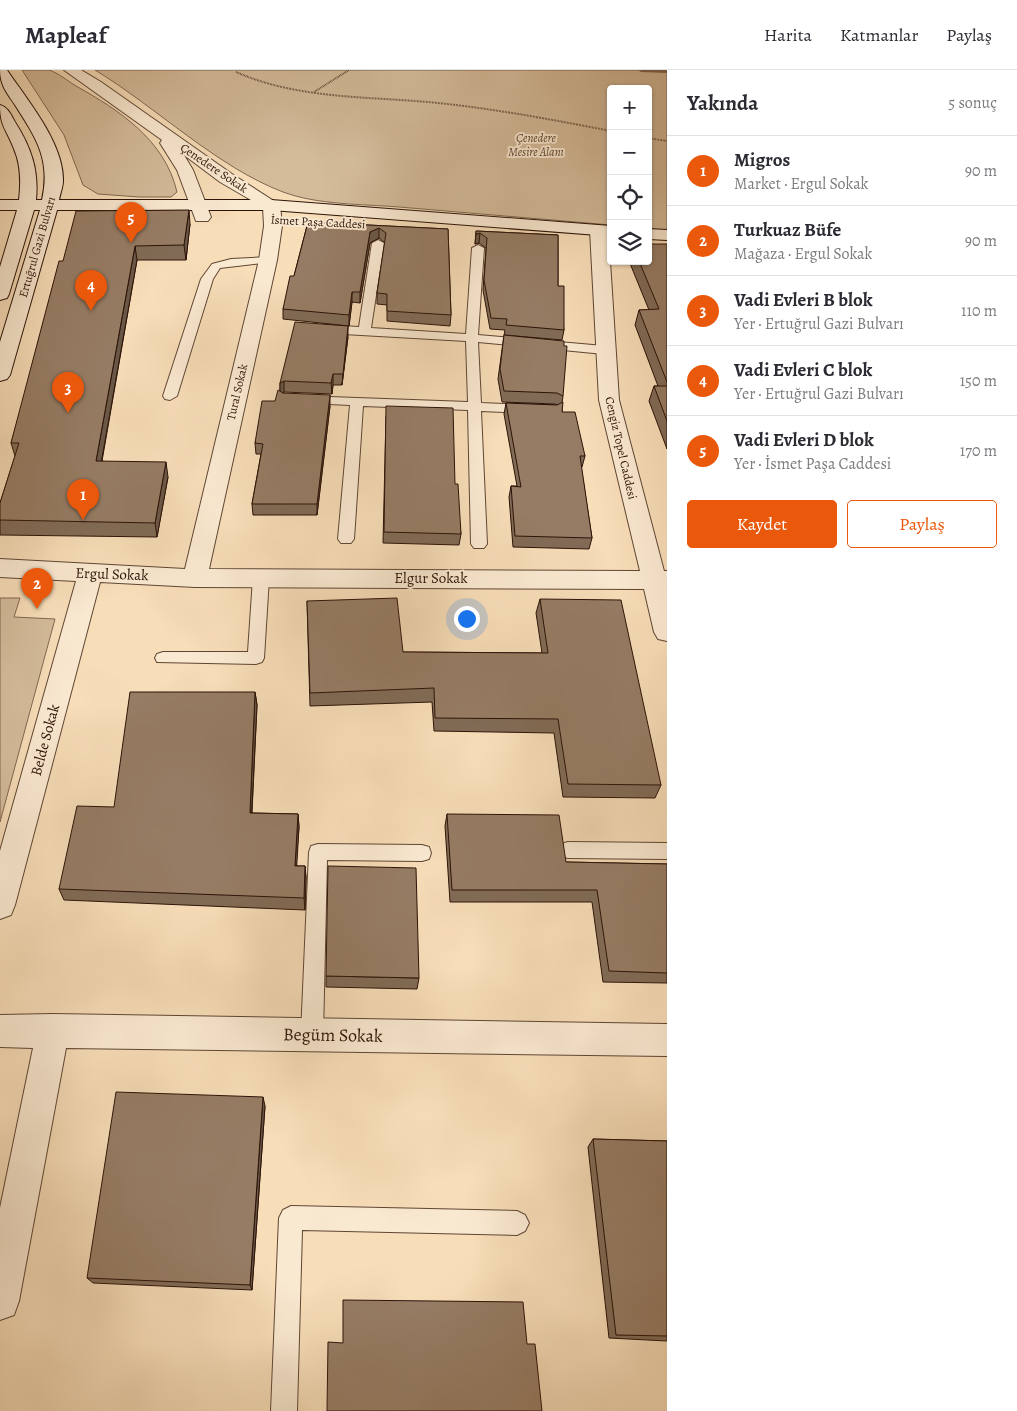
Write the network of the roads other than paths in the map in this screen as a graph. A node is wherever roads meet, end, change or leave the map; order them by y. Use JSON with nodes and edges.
{"nodes":[{"id":1,"x":72,"y":70,"type":"edge"},
{"id":2,"x":0,"y":71,"type":"edge"},
{"id":3,"x":0,"y":110,"type":"edge"},
{"id":4,"x":158,"y":130,"type":"junction"},
{"id":5,"x":56,"y":180,"type":"junction"},
{"id":6,"x":30,"y":181,"type":"junction"},
{"id":7,"x":0,"y":201,"type":"edge"},
{"id":8,"x":0,"y":205,"type":"edge"},
{"id":9,"x":49,"y":210,"type":"junction"},
{"id":10,"x":79,"y":210,"type":"junction"},
{"id":11,"x":25,"y":211,"type":"junction"},
{"id":12,"x":199,"y":211,"type":"junction"},
{"id":13,"x":272,"y":213,"type":"junction"},
{"id":14,"x":4,"y":222,"type":"edge"},
{"id":15,"x":652,"y":234,"type":"edge"},
{"id":16,"x":667,"y":235,"type":"edge"},
{"id":17,"x":605,"y":236,"type":"edge"},
{"id":18,"x":378,"y":243,"type":"edge"},
{"id":19,"x":652,"y":245,"type":"edge"},
{"id":20,"x":667,"y":246,"type":"edge"},
{"id":21,"x":15,"y":247,"type":"junction"},
{"id":22,"x":38,"y":247,"type":"junction"},
{"id":23,"x":478,"y":248,"type":"edge"},
{"id":24,"x":268,"y":260,"type":"junction"},
{"id":25,"x":0,"y":294,"type":"edge"},
{"id":26,"x":317,"y":329,"type":"edge"},
{"id":27,"x":364,"y":332,"type":"junction"},
{"id":28,"x":472,"y":338,"type":"junction"},
{"id":29,"x":604,"y":350,"type":"junction"},
{"id":30,"x":0,"y":375,"type":"edge"},
{"id":31,"x":170,"y":396,"type":"dead end"},
{"id":32,"x":293,"y":398,"type":"edge"},
{"id":33,"x":357,"y":401,"type":"junction"},
{"id":34,"x":474,"y":406,"type":"junction"},
{"id":35,"x":546,"y":410,"type":"edge"},
{"id":36,"x":346,"y":539,"type":"dead end"},
{"id":37,"x":479,"y":544,"type":"dead end"},
{"id":38,"x":0,"y":568,"type":"edge"},
{"id":39,"x":90,"y":574,"type":"junction"},
{"id":40,"x":195,"y":578,"type":"junction"},
{"id":41,"x":261,"y":578,"type":"junction"},
{"id":42,"x":660,"y":580,"type":"edge"},
{"id":43,"x":667,"y":632,"type":"edge"},
{"id":44,"x":163,"y":658,"type":"dead end"},
{"id":45,"x":568,"y":850,"type":"dead end"},
{"id":46,"x":667,"y":851,"type":"edge"},
{"id":47,"x":422,"y":853,"type":"dead end"},
{"id":48,"x":0,"y":905,"type":"edge"},
{"id":49,"x":53,"y":1030,"type":"junction"},
{"id":50,"x":0,"y":1031,"type":"edge"},
{"id":51,"x":312,"y":1035,"type":"junction"},
{"id":52,"x":667,"y":1040,"type":"edge"},
{"id":53,"x":517,"y":1223,"type":"dead end"},
{"id":54,"x":0,"y":1301,"type":"edge"},
{"id":55,"x":284,"y":1411,"type":"edge"}],
"edges":[{"from":1,"to":4,"type":"street","name":"Çenedere Sokak"},
{"from":2,"to":5,"type":"street","name":"Ertuğrul Gazi Bulvarı"},
{"from":3,"to":6,"type":"street","name":"Ertuğrul Gazi Bulvarı"},
{"from":4,"to":12,"type":"street","name":"Çenedere Sokak"},
{"from":4,"to":13,"type":"street","name":"Çenedere Sokak"},
{"from":5,"to":9,"type":"street","name":"Ertuğrul Gazi Bulvarı"},
{"from":5,"to":10,"type":"street"},
{"from":6,"to":7,"type":"street"},
{"from":6,"to":11,"type":"street","name":"Ertuğrul Gazi Bulvarı"},
{"from":8,"to":11,"type":"street"},
{"from":9,"to":10,"type":"street","name":"İsmet Paşa Caddesi"},
{"from":9,"to":11,"type":"street","name":"İsmet Paşa Caddesi"},
{"from":9,"to":22,"type":"street","name":"Ertuğrul Gazi Bulvarı"},
{"from":10,"to":12,"type":"street","name":"İsmet Paşa Caddesi"},
{"from":10,"to":22,"type":"street"},
{"from":11,"to":14,"type":"street"},
{"from":11,"to":21,"type":"street","name":"Ertuğrul Gazi Bulvarı"},
{"from":12,"to":13,"type":"street","name":"İsmet Paşa Caddesi"},
{"from":13,"to":17,"type":"street","name":"İsmet Paşa Caddesi"},
{"from":13,"to":24,"type":"street","name":"Tural Sokak"},
{"from":14,"to":21,"type":"street"},
{"from":15,"to":16,"type":"street"},
{"from":17,"to":29,"type":"street","name":"Cengiz Topel Caddesi"},
{"from":18,"to":27,"type":"lane"},
{"from":19,"to":20,"type":"street"},
{"from":21,"to":25,"type":"street","name":"Ertuğrul Gazi Bulvarı"},
{"from":22,"to":30,"type":"street","name":"Ertuğrul Gazi Bulvarı"},
{"from":23,"to":28,"type":"lane"},
{"from":24,"to":31,"type":"lane"},
{"from":24,"to":40,"type":"street","name":"Tural Sokak"},
{"from":26,"to":27,"type":"lane"},
{"from":27,"to":28,"type":"lane"},
{"from":28,"to":29,"type":"lane"},
{"from":28,"to":34,"type":"lane"},
{"from":29,"to":42,"type":"street","name":"Cengiz Topel Caddesi"},
{"from":32,"to":33,"type":"lane"},
{"from":33,"to":34,"type":"lane"},
{"from":33,"to":36,"type":"lane"},
{"from":34,"to":35,"type":"lane"},
{"from":34,"to":37,"type":"lane"},
{"from":38,"to":39,"type":"street","name":"Ergul Sokak"},
{"from":39,"to":40,"type":"street","name":"Ergul Sokak"},
{"from":39,"to":48,"type":"street","name":"Belde Sokak"},
{"from":40,"to":41,"type":"street","name":"Elgur Sokak"},
{"from":41,"to":42,"type":"street","name":"Elgur Sokak"},
{"from":41,"to":44,"type":"lane"},
{"from":42,"to":43,"type":"street","name":"Cengiz Topel Caddesi"},
{"from":45,"to":46,"type":"lane"},
{"from":47,"to":51,"type":"lane"},
{"from":49,"to":50,"type":"street","name":"Begüm Sokak"},
{"from":49,"to":51,"type":"street","name":"Begüm Sokak"},
{"from":49,"to":54,"type":"street"},
{"from":51,"to":52,"type":"street","name":"Begüm Sokak"},
{"from":53,"to":55,"type":"lane"}]}
